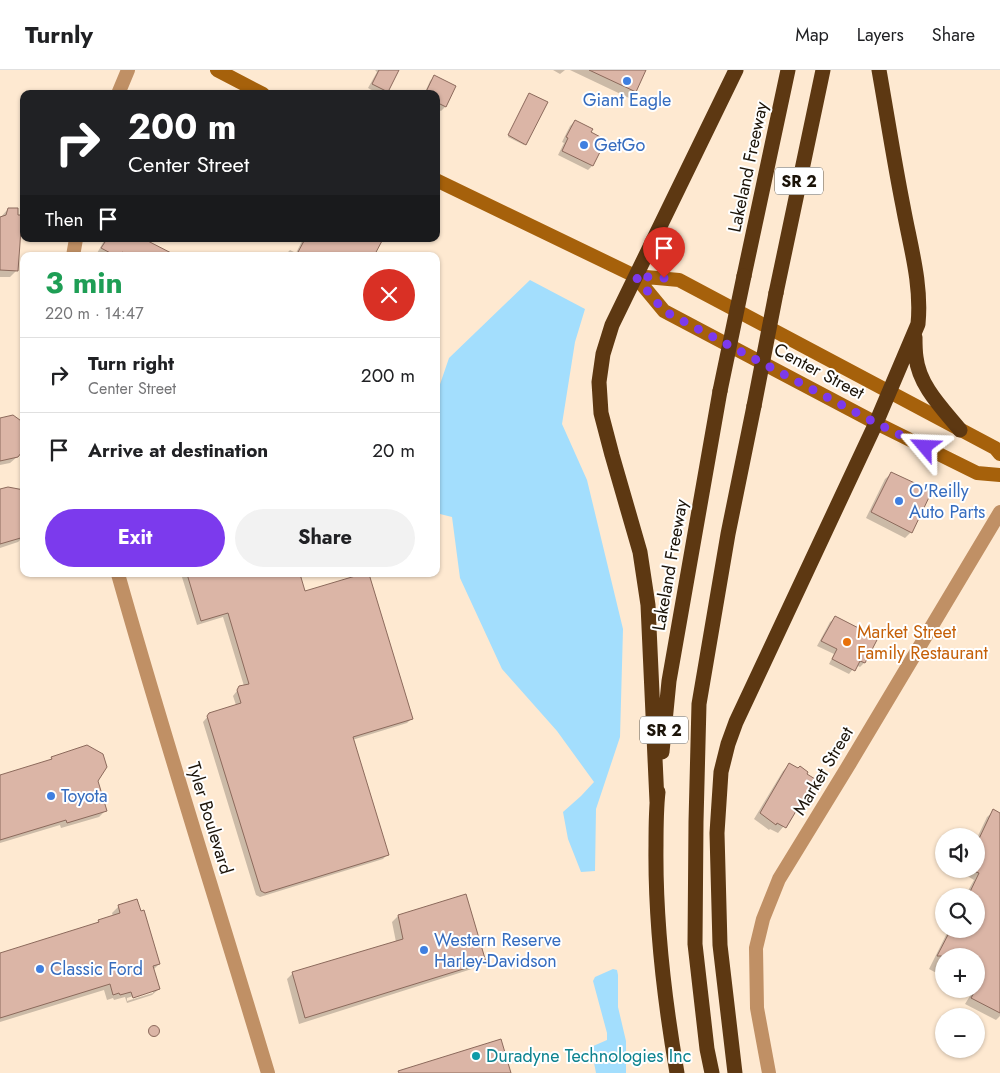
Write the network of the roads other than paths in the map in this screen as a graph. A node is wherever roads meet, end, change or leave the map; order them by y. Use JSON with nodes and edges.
{"nodes":[{"id":1,"x":128,"y":70,"type":"edge"},
{"id":2,"x":217,"y":70,"type":"edge"},
{"id":3,"x":736,"y":70,"type":"edge"},
{"id":4,"x":788,"y":70,"type":"edge"},
{"id":5,"x":822,"y":70,"type":"edge"},
{"id":6,"x":879,"y":70,"type":"edge"},
{"id":7,"x":120,"y":90,"type":"edge"},
{"id":8,"x":255,"y":90,"type":"edge"},
{"id":9,"x":440,"y":182,"type":"edge"},
{"id":10,"x":635,"y":276,"type":"junction"},
{"id":11,"x":915,"y":332,"type":"junction"},
{"id":12,"x":888,"y":391,"type":"junction"},
{"id":13,"x":876,"y":423,"type":"junction"},
{"id":14,"x":960,"y":430,"type":"junction"},
{"id":15,"x":1000,"y":454,"type":"edge"},
{"id":16,"x":1000,"y":475,"type":"edge"},
{"id":17,"x":1000,"y":512,"type":"edge"},
{"id":18,"x":119,"y":577,"type":"edge"},
{"id":19,"x":656,"y":802,"type":"junction"},
{"id":20,"x":268,"y":1073,"type":"edge"},
{"id":21,"x":677,"y":1073,"type":"edge"},
{"id":22,"x":712,"y":1073,"type":"edge"},
{"id":23,"x":735,"y":1073,"type":"edge"},
{"id":24,"x":769,"y":1073,"type":"edge"}],
"edges":[{"from":1,"to":7,"type":"street"},
{"from":2,"to":8,"type":"main road"},
{"from":3,"to":10,"type":"highway"},
{"from":4,"to":19,"type":"highway","name":"Lakeland Freeway","number":"SR 2","bridge":true},
{"from":5,"to":22,"type":"highway","number":"SR 2","bridge":true},
{"from":6,"to":11,"type":"highway"},
{"from":9,"to":10,"type":"main road","name":"Center Street"},
{"from":10,"to":12,"type":"main road","name":"Center Street"},
{"from":10,"to":13,"type":"main road","name":"Center Street"},
{"from":10,"to":19,"type":"highway"},
{"from":11,"to":12,"type":"highway"},
{"from":11,"to":14,"type":"highway"},
{"from":12,"to":13,"type":"highway"},
{"from":12,"to":14,"type":"main road","name":"Center Street"},
{"from":13,"to":16,"type":"main road","name":"Center Street"},
{"from":13,"to":23,"type":"highway"},
{"from":14,"to":15,"type":"main road","name":"Center Street"},
{"from":17,"to":24,"type":"street","name":"Market Street"},
{"from":18,"to":20,"type":"street","name":"Tyler Boulevard"},
{"from":19,"to":21,"type":"highway","name":"Lakeland Freeway","number":"SR 2"}]}
